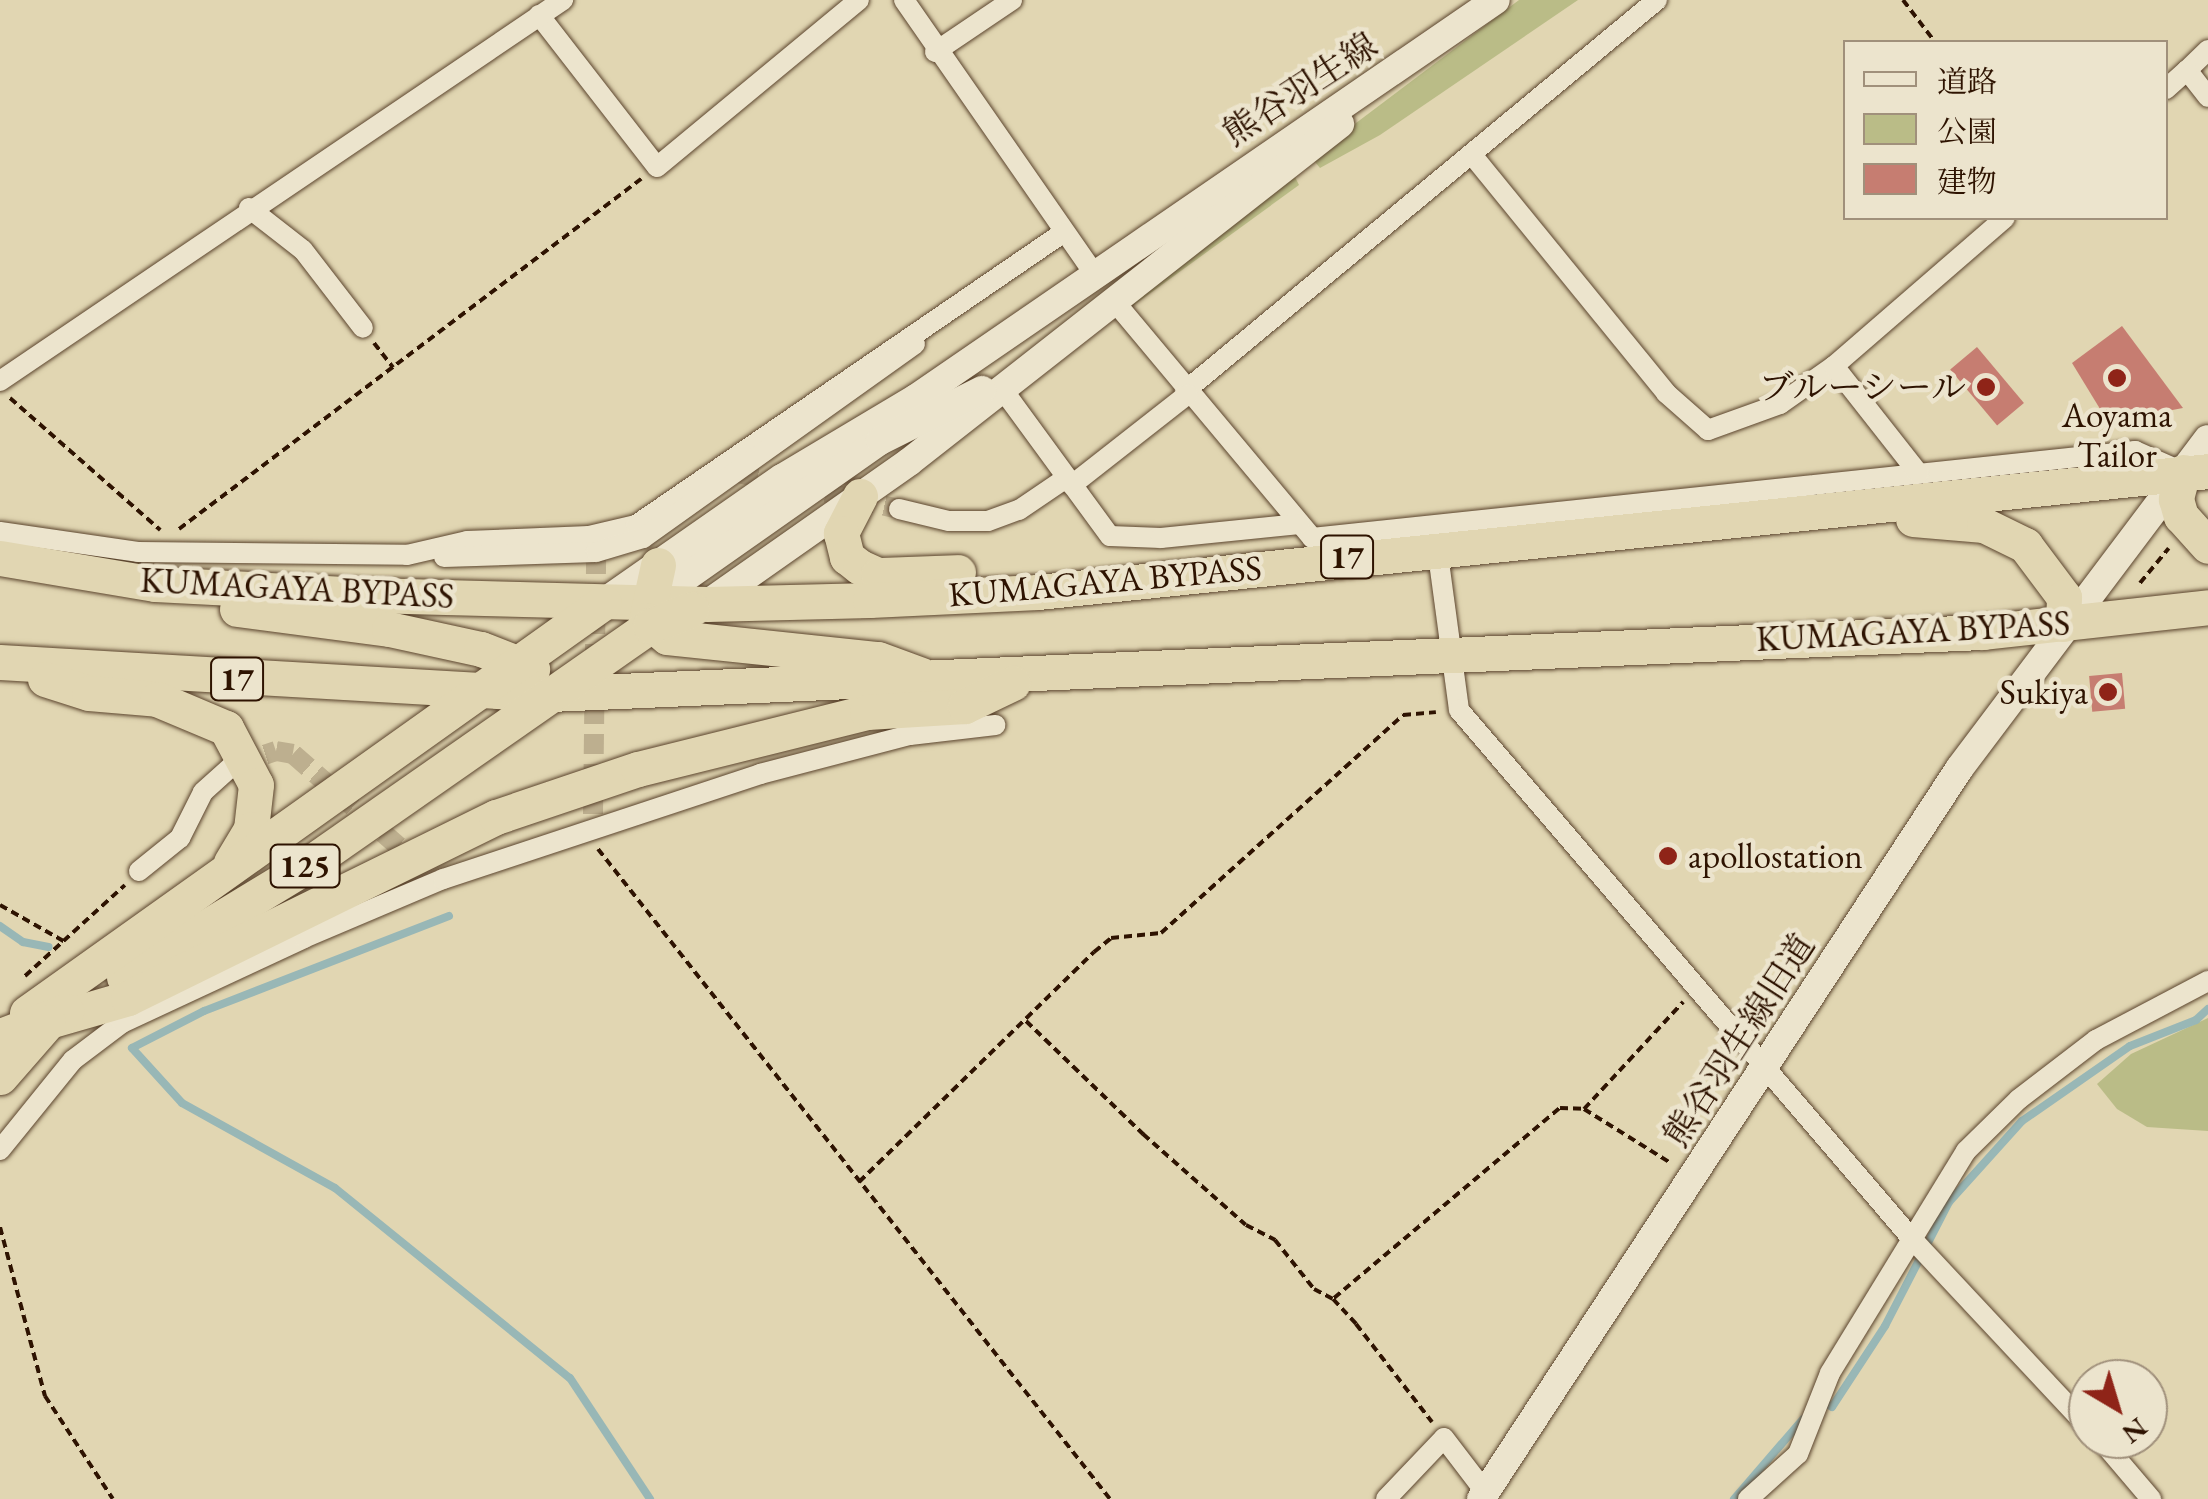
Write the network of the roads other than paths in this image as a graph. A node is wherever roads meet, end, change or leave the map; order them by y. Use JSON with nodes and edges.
{"nodes":[{"id":1,"x":563,"y":0,"type":"edge"},
{"id":2,"x":859,"y":0,"type":"edge"},
{"id":3,"x":904,"y":0,"type":"edge"},
{"id":4,"x":1012,"y":0,"type":"edge"},
{"id":5,"x":1496,"y":0,"type":"edge"},
{"id":6,"x":1657,"y":0,"type":"edge"},
{"id":7,"x":540,"y":15,"type":"junction"},
{"id":8,"x":2208,"y":50,"type":"edge"},
{"id":9,"x":935,"y":52,"type":"junction"},
{"id":10,"x":1408,"y":63,"type":"junction"},
{"id":11,"x":2187,"y":70,"type":"junction"},
{"id":12,"x":2168,"y":88,"type":"edge"},
{"id":13,"x":2208,"y":97,"type":"edge"},
{"id":14,"x":1474,"y":156,"type":"junction"},
{"id":15,"x":249,"y":208,"type":"junction"},
{"id":16,"x":2004,"y":220,"type":"edge"},
{"id":17,"x":1064,"y":232,"type":"junction"},
{"id":18,"x":1094,"y":272,"type":"junction"},
{"id":19,"x":1115,"y":302,"type":"junction"},
{"id":20,"x":362,"y":328,"type":"road end"},
{"id":21,"x":1042,"y":360,"type":"junction"},
{"id":22,"x":1834,"y":366,"type":"junction"},
{"id":23,"x":0,"y":385,"type":"edge"},
{"id":24,"x":1002,"y":390,"type":"junction"},
{"id":25,"x":1186,"y":393,"type":"junction"},
{"id":26,"x":2208,"y":439,"type":"edge"},
{"id":27,"x":2195,"y":471,"type":"edge"},
{"id":28,"x":1919,"y":474,"type":"junction"},
{"id":29,"x":1069,"y":482,"type":"junction"},
{"id":30,"x":860,"y":496,"type":"junction"},
{"id":31,"x":899,"y":509,"type":"tunnel mouth"},
{"id":32,"x":1797,"y":513,"type":"junction"},
{"id":33,"x":1299,"y":524,"type":"junction"},
{"id":34,"x":0,"y":532,"type":"edge"},
{"id":35,"x":2193,"y":541,"type":"edge"},
{"id":36,"x":1437,"y":547,"type":"junction"},
{"id":37,"x":0,"y":558,"type":"edge"},
{"id":38,"x":658,"y":565,"type":"junction"},
{"id":39,"x":155,"y":584,"type":"junction"},
{"id":40,"x":1038,"y":592,"type":"junction"},
{"id":41,"x":604,"y":602,"type":"junction"},
{"id":42,"x":707,"y":604,"type":"junction"},
{"id":43,"x":2208,"y":607,"type":"edge"},
{"id":44,"x":649,"y":614,"type":"junction"},
{"id":45,"x":2063,"y":624,"type":"junction"},
{"id":46,"x":1449,"y":653,"type":"junction"},
{"id":47,"x":517,"y":661,"type":"junction"},
{"id":48,"x":0,"y":663,"type":"edge"},
{"id":49,"x":1028,"y":676,"type":"junction"},
{"id":50,"x":937,"y":681,"type":"junction"},
{"id":51,"x":475,"y":690,"type":"junction"},
{"id":52,"x":550,"y":694,"type":"junction"},
{"id":53,"x":994,"y":725,"type":"dead end"},
{"id":54,"x":232,"y":766,"type":"tunnel mouth"},
{"id":55,"x":760,"y":774,"type":"junction"},
{"id":56,"x":139,"y":871,"type":"road end"},
{"id":57,"x":214,"y":882,"type":"junction"},
{"id":58,"x":2208,"y":981,"type":"edge"},
{"id":59,"x":152,"y":1011,"type":"junction"},
{"id":60,"x":49,"y":1022,"type":"junction"},
{"id":61,"x":0,"y":1033,"type":"edge"},
{"id":62,"x":1766,"y":1069,"type":"junction"},
{"id":63,"x":0,"y":1077,"type":"edge"},
{"id":64,"x":0,"y":1150,"type":"edge"},
{"id":65,"x":1912,"y":1239,"type":"junction"},
{"id":66,"x":2068,"y":1406,"type":"edge"},
{"id":67,"x":2117,"y":1459,"type":"edge"},
{"id":68,"x":1484,"y":1496,"type":"edge"},
{"id":69,"x":1386,"y":1499,"type":"edge"},
{"id":70,"x":1748,"y":1499,"type":"edge"},
{"id":71,"x":2151,"y":1499,"type":"edge"}],
"edges":[{"from":1,"to":7,"type":"street"},
{"from":2,"to":7,"type":"street"},
{"from":3,"to":9,"type":"street"},
{"from":4,"to":9,"type":"street"},
{"from":5,"to":10,"type":"main road"},
{"from":6,"to":14,"type":"street"},
{"from":7,"to":15,"type":"street"},
{"from":8,"to":11,"type":"street"},
{"from":9,"to":17,"type":"street"},
{"from":10,"to":18,"type":"main road","name":"熊谷羽生線"},
{"from":10,"to":19,"type":"main road","name":"熊谷羽生線"},
{"from":11,"to":12,"type":"street"},
{"from":11,"to":13,"type":"street"},
{"from":14,"to":22,"type":"street"},
{"from":14,"to":25,"type":"street"},
{"from":15,"to":20,"type":"street"},
{"from":15,"to":23,"type":"street"},
{"from":16,"to":22,"type":"street"},
{"from":17,"to":18,"type":"street"},
{"from":17,"to":34,"type":"street"},
{"from":18,"to":38,"type":"main road","name":"熊谷羽生線"},
{"from":19,"to":21,"type":"main road","name":"熊谷羽生線"},
{"from":19,"to":25,"type":"street"},
{"from":21,"to":24,"type":"main road","name":"熊谷羽生線"},
{"from":21,"to":44,"type":"main road"},
{"from":22,"to":28,"type":"street"},
{"from":24,"to":29,"type":"street"},
{"from":24,"to":30,"type":"main road","name":"熊谷羽生線"},
{"from":25,"to":29,"type":"street"},
{"from":25,"to":33,"type":"street"},
{"from":26,"to":27,"type":"main road","name":"熊谷羽生線旧道"},
{"from":27,"to":28,"type":"street"},
{"from":27,"to":32,"type":"highway","name":"KUMAGAYA BYPASS","number":"17"},
{"from":27,"to":35,"type":"highway"},
{"from":27,"to":45,"type":"main road","name":"熊谷羽生線旧道"},
{"from":28,"to":33,"type":"street"},
{"from":29,"to":31,"type":"street"},
{"from":29,"to":33,"type":"street"},
{"from":30,"to":40,"type":"highway"},
{"from":30,"to":42,"type":"main road","name":"熊谷羽生線"},
{"from":32,"to":36,"type":"highway","name":"KUMAGAYA BYPASS","number":"17"},
{"from":32,"to":45,"type":"highway"},
{"from":36,"to":40,"type":"highway","name":"KUMAGAYA BYPASS","number":"17"},
{"from":36,"to":46,"type":"street"},
{"from":37,"to":39,"type":"highway","name":"KUMAGAYA BYPASS"},
{"from":38,"to":41,"type":"main road","name":"熊谷羽生線"},
{"from":38,"to":44,"type":"highway"},
{"from":39,"to":41,"type":"highway","name":"KUMAGAYA BYPASS"},
{"from":39,"to":47,"type":"highway"},
{"from":40,"to":42,"type":"highway","name":"KUMAGAYA BYPASS","number":"17"},
{"from":41,"to":44,"type":"highway","name":"KUMAGAYA BYPASS"},
{"from":41,"to":47,"type":"highway","number":"125"},
{"from":42,"to":44,"type":"highway","number":"125"},
{"from":43,"to":45,"type":"highway","name":"KUMAGAYA BYPASS","number":"17"},
{"from":44,"to":50,"type":"highway"},
{"from":44,"to":52,"type":"highway","number":"125"},
{"from":45,"to":46,"type":"highway","name":"KUMAGAYA BYPASS","number":"17"},
{"from":45,"to":62,"type":"main road","name":"熊谷羽生線旧道"},
{"from":46,"to":49,"type":"highway","name":"KUMAGAYA BYPASS","number":"17"},
{"from":46,"to":62,"type":"street"},
{"from":47,"to":51,"type":"highway","number":"125"},
{"from":47,"to":52,"type":"highway"},
{"from":48,"to":51,"type":"highway","name":"KUMAGAYA BYPASS","number":"17"},
{"from":48,"to":57,"type":"highway"},
{"from":49,"to":50,"type":"highway","name":"KUMAGAYA BYPASS","number":"17"},
{"from":49,"to":60,"type":"highway"},
{"from":50,"to":52,"type":"highway","name":"KUMAGAYA BYPASS","number":"17"},
{"from":51,"to":52,"type":"highway","name":"KUMAGAYA BYPASS","number":"17"},
{"from":51,"to":57,"type":"highway","number":"125"},
{"from":52,"to":60,"type":"highway","number":"125"},
{"from":53,"to":55,"type":"street"},
{"from":54,"to":56,"type":"street"},
{"from":55,"to":59,"type":"street"},
{"from":55,"to":59,"type":"street"},
{"from":57,"to":61,"type":"highway","number":"125"},
{"from":58,"to":65,"type":"street"},
{"from":59,"to":64,"type":"street"},
{"from":60,"to":61,"type":"highway","number":"125"},
{"from":60,"to":63,"type":"highway","number":"125"},
{"from":62,"to":65,"type":"street"},
{"from":62,"to":68,"type":"main road","name":"熊谷羽生線旧道"},
{"from":65,"to":66,"type":"street"},
{"from":65,"to":70,"type":"street"},
{"from":67,"to":71,"type":"street"},
{"from":68,"to":69,"type":"street"}]}
